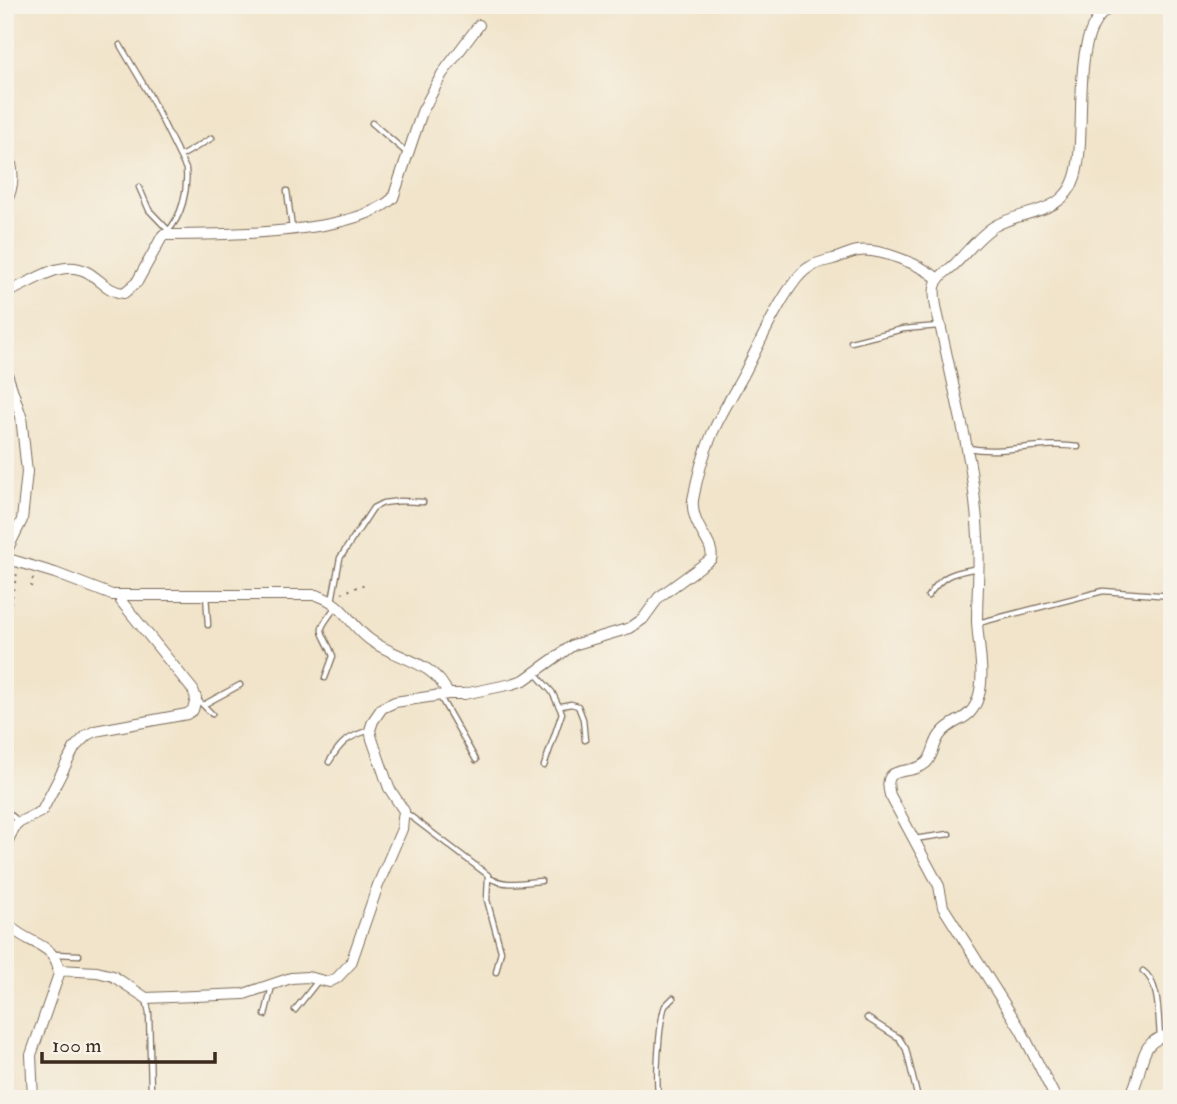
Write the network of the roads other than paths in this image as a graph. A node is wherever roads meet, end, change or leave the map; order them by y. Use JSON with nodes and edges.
{"nodes":[{"id":1,"x":1117,"y":5,"type":"edge"},
{"id":2,"x":479,"y":25,"type":"dead end"},
{"id":3,"x":120,"y":45,"type":"dead end"},
{"id":4,"x":372,"y":123,"type":"dead end"},
{"id":5,"x":212,"y":138,"type":"dead end"},
{"id":6,"x":5,"y":146,"type":"edge"},
{"id":7,"x":408,"y":153,"type":"junction"},
{"id":8,"x":181,"y":156,"type":"junction"},
{"id":9,"x":139,"y":187,"type":"dead end"},
{"id":10,"x":287,"y":191,"type":"dead end"},
{"id":11,"x":5,"y":204,"type":"edge"},
{"id":12,"x":292,"y":229,"type":"junction"},
{"id":13,"x":166,"y":233,"type":"junction"},
{"id":14,"x":938,"y":279,"type":"junction"},
{"id":15,"x":5,"y":293,"type":"edge"},
{"id":16,"x":940,"y":326,"type":"junction"},
{"id":17,"x":851,"y":342,"type":"dead end"},
{"id":18,"x":5,"y":368,"type":"edge"},
{"id":19,"x":1078,"y":447,"type":"dead end"},
{"id":20,"x":968,"y":448,"type":"junction"},
{"id":21,"x":423,"y":502,"type":"dead end"},
{"id":22,"x":5,"y":556,"type":"edge"},
{"id":23,"x":979,"y":568,"type":"junction"},
{"id":24,"x":206,"y":593,"type":"junction"},
{"id":25,"x":120,"y":595,"type":"junction"},
{"id":26,"x":928,"y":596,"type":"dead end"},
{"id":27,"x":1172,"y":596,"type":"edge"},
{"id":28,"x":334,"y":599,"type":"junction"},
{"id":29,"x":977,"y":623,"type":"junction"},
{"id":30,"x":208,"y":625,"type":"dead end"},
{"id":31,"x":534,"y":673,"type":"junction"},
{"id":32,"x":325,"y":678,"type":"dead end"},
{"id":33,"x":240,"y":685,"type":"dead end"},
{"id":34,"x":443,"y":694,"type":"junction"},
{"id":35,"x":200,"y":701,"type":"junction"},
{"id":36,"x":561,"y":706,"type":"junction"},
{"id":37,"x":212,"y":714,"type":"dead end"},
{"id":38,"x":370,"y":730,"type":"junction"},
{"id":39,"x":585,"y":740,"type":"dead end"},
{"id":40,"x":476,"y":760,"type":"dead end"},
{"id":41,"x":328,"y":762,"type":"dead end"},
{"id":42,"x":544,"y":765,"type":"dead end"},
{"id":43,"x":5,"y":810,"type":"edge"},
{"id":44,"x":404,"y":811,"type":"junction"},
{"id":45,"x":19,"y":821,"type":"junction"},
{"id":46,"x":948,"y":834,"type":"dead end"},
{"id":47,"x":914,"y":839,"type":"junction"},
{"id":48,"x":5,"y":846,"type":"edge"},
{"id":49,"x":489,"y":878,"type":"junction"},
{"id":50,"x":541,"y":881,"type":"dead end"},
{"id":51,"x":5,"y":902,"type":"edge"},
{"id":52,"x":53,"y":954,"type":"junction"},
{"id":53,"x":79,"y":955,"type":"dead end"},
{"id":54,"x":58,"y":970,"type":"junction"},
{"id":55,"x":1143,"y":971,"type":"dead end"},
{"id":56,"x":496,"y":972,"type":"dead end"},
{"id":57,"x":318,"y":981,"type":"junction"},
{"id":58,"x":272,"y":985,"type":"junction"},
{"id":59,"x":146,"y":998,"type":"junction"},
{"id":60,"x":673,"y":998,"type":"dead end"},
{"id":61,"x":295,"y":1010,"type":"dead end"},
{"id":62,"x":265,"y":1016,"type":"dead end"},
{"id":63,"x":867,"y":1018,"type":"dead end"},
{"id":64,"x":1172,"y":1035,"type":"edge"},
{"id":65,"x":1160,"y":1036,"type":"junction"},
{"id":66,"x":1133,"y":1097,"type":"edge"},
{"id":67,"x":33,"y":1099,"type":"edge"},
{"id":68,"x":155,"y":1099,"type":"edge"},
{"id":69,"x":659,"y":1099,"type":"edge"},
{"id":70,"x":918,"y":1099,"type":"edge"},
{"id":71,"x":1056,"y":1099,"type":"edge"},
{"id":72,"x":1100,"y":1099,"type":"edge"}],
"edges":[{"from":1,"to":14,"type":"street"},
{"from":2,"to":7,"type":"street"},
{"from":3,"to":8,"type":"lane"},
{"from":4,"to":7,"type":"lane"},
{"from":5,"to":8,"type":"lane"},
{"from":6,"to":11,"type":"street"},
{"from":7,"to":12,"type":"street"},
{"from":8,"to":13,"type":"lane"},
{"from":9,"to":13,"type":"lane"},
{"from":10,"to":12,"type":"lane"},
{"from":12,"to":13,"type":"street"},
{"from":13,"to":15,"type":"street"},
{"from":14,"to":16,"type":"street"},
{"from":14,"to":31,"type":"street"},
{"from":16,"to":17,"type":"lane"},
{"from":16,"to":20,"type":"street"},
{"from":18,"to":22,"type":"street"},
{"from":19,"to":20,"type":"lane"},
{"from":20,"to":23,"type":"street"},
{"from":21,"to":28,"type":"lane"},
{"from":22,"to":25,"type":"street"},
{"from":23,"to":26,"type":"lane"},
{"from":23,"to":29,"type":"street"},
{"from":24,"to":25,"type":"street"},
{"from":24,"to":28,"type":"street"},
{"from":24,"to":30,"type":"lane"},
{"from":25,"to":35,"type":"street"},
{"from":27,"to":29,"type":"lane"},
{"from":28,"to":32,"type":"lane"},
{"from":28,"to":34,"type":"street"},
{"from":29,"to":47,"type":"street"},
{"from":31,"to":34,"type":"street"},
{"from":31,"to":36,"type":"lane"},
{"from":33,"to":35,"type":"lane"},
{"from":34,"to":38,"type":"street"},
{"from":34,"to":40,"type":"lane"},
{"from":35,"to":37,"type":"lane"},
{"from":35,"to":45,"type":"street"},
{"from":36,"to":39,"type":"lane"},
{"from":36,"to":42,"type":"lane"},
{"from":38,"to":41,"type":"lane"},
{"from":38,"to":44,"type":"street"},
{"from":43,"to":45,"type":"lane"},
{"from":44,"to":49,"type":"lane"},
{"from":44,"to":57,"type":"street"},
{"from":45,"to":48,"type":"street"},
{"from":46,"to":47,"type":"lane"},
{"from":47,"to":71,"type":"street"},
{"from":49,"to":50,"type":"lane"},
{"from":49,"to":56,"type":"lane"},
{"from":51,"to":52,"type":"street"},
{"from":52,"to":53,"type":"lane"},
{"from":52,"to":54,"type":"street"},
{"from":54,"to":59,"type":"street"},
{"from":54,"to":67,"type":"street"},
{"from":55,"to":65,"type":"lane"},
{"from":57,"to":58,"type":"street"},
{"from":57,"to":61,"type":"lane"},
{"from":58,"to":59,"type":"street"},
{"from":58,"to":62,"type":"lane"},
{"from":59,"to":68,"type":"lane"},
{"from":60,"to":69,"type":"lane"},
{"from":63,"to":70,"type":"lane"},
{"from":64,"to":65,"type":"street"},
{"from":65,"to":66,"type":"street"},
{"from":66,"to":72,"type":"street"}]}
